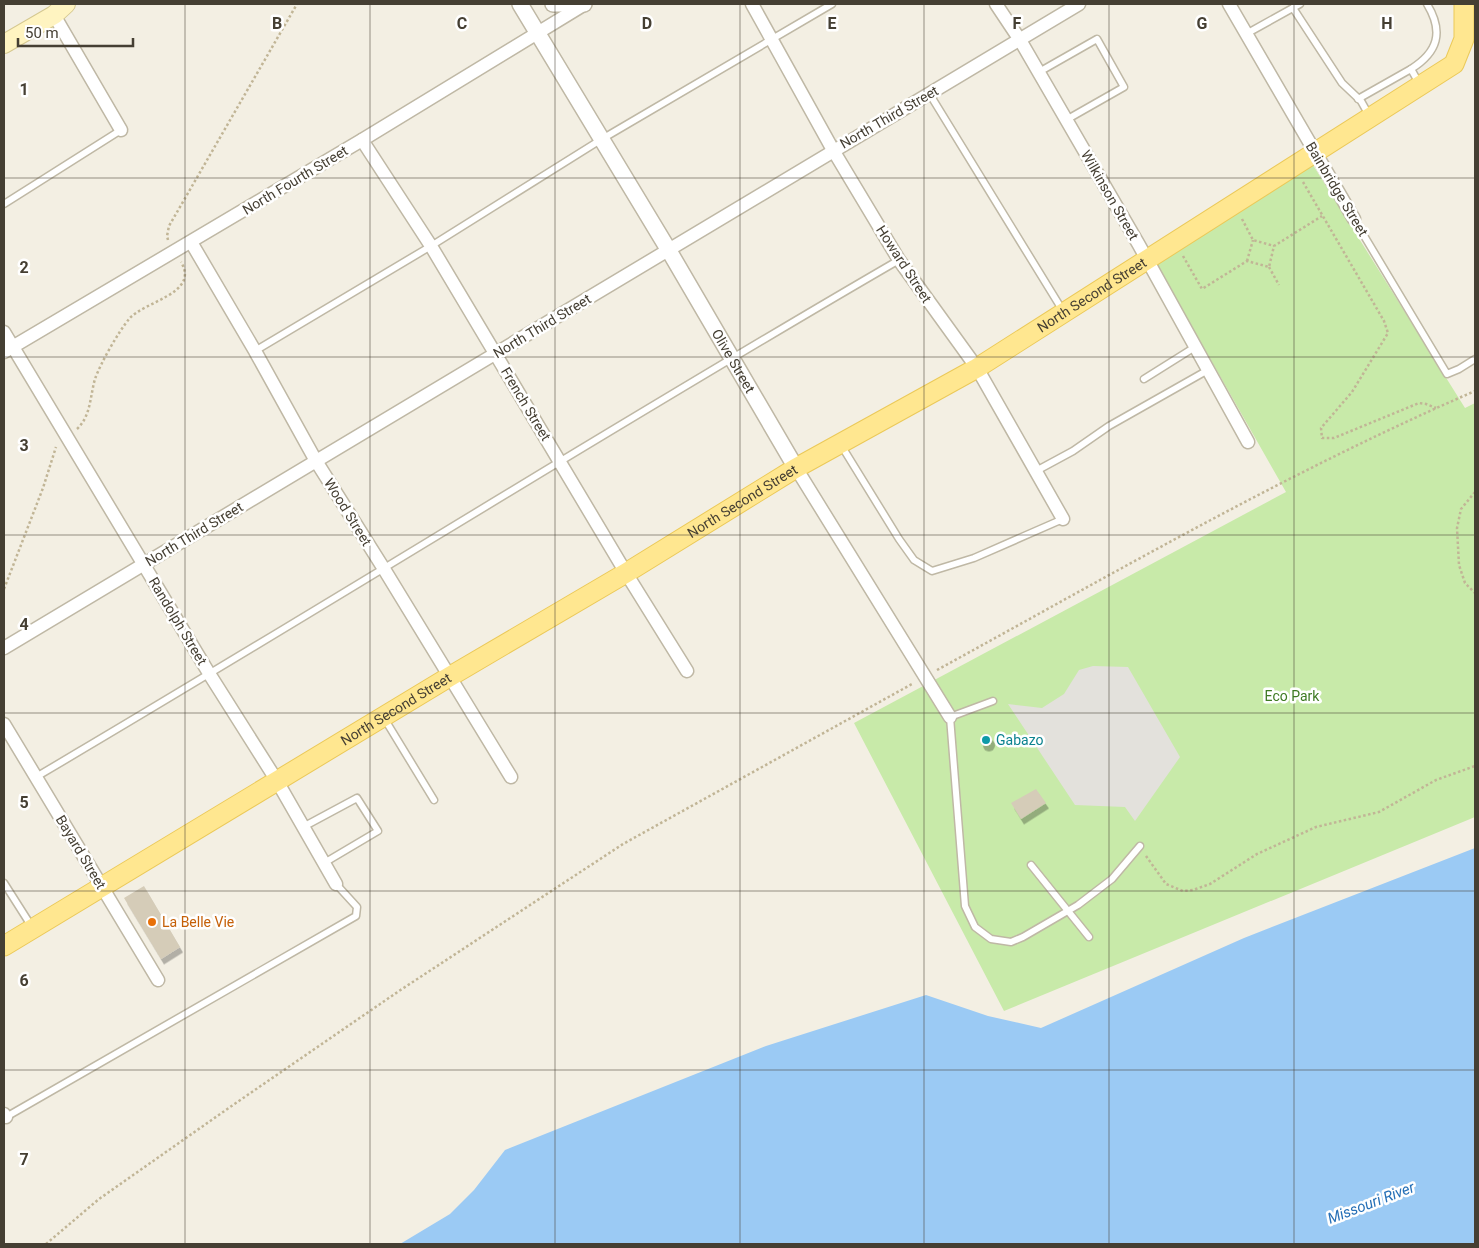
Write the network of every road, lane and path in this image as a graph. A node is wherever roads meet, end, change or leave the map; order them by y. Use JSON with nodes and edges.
{"nodes":[{"id":1,"x":297,"y":4,"type":"edge"},
{"id":2,"x":520,"y":4,"type":"edge"},
{"id":3,"x":553,"y":4,"type":"edge"},
{"id":4,"x":584,"y":4,"type":"edge"},
{"id":5,"x":752,"y":4,"type":"edge"},
{"id":6,"x":832,"y":4,"type":"edge"},
{"id":7,"x":996,"y":4,"type":"edge"},
{"id":8,"x":1079,"y":4,"type":"edge"},
{"id":9,"x":1229,"y":4,"type":"edge"},
{"id":10,"x":1300,"y":4,"type":"edge"},
{"id":11,"x":1427,"y":4,"type":"edge"},
{"id":12,"x":1464,"y":4,"type":"edge"},
{"id":13,"x":1293,"y":8,"type":"junction"},
{"id":14,"x":60,"y":9,"type":"edge"},
{"id":15,"x":538,"y":31,"type":"junction"},
{"id":16,"x":1246,"y":34,"type":"junction"},
{"id":17,"x":772,"y":40,"type":"junction"},
{"id":18,"x":1020,"y":40,"type":"junction"},
{"id":19,"x":1470,"y":41,"type":"edge"},
{"id":20,"x":4,"y":44,"type":"edge"},
{"id":21,"x":1411,"y":69,"type":"junction"},
{"id":22,"x":1039,"y":72,"type":"junction"},
{"id":23,"x":1420,"y":86,"type":"junction"},
{"id":24,"x":930,"y":93,"type":"junction"},
{"id":25,"x":1358,"y":99,"type":"junction"},
{"id":26,"x":1370,"y":118,"type":"junction"},
{"id":27,"x":1066,"y":120,"type":"junction"},
{"id":28,"x":121,"y":130,"type":"joint"},
{"id":29,"x":602,"y":138,"type":"junction"},
{"id":30,"x":362,"y":140,"type":"junction"},
{"id":31,"x":833,"y":150,"type":"junction"},
{"id":32,"x":1315,"y":153,"type":"junction"},
{"id":33,"x":1303,"y":182,"type":"dead end"},
{"id":34,"x":4,"y":204,"type":"edge"},
{"id":35,"x":1322,"y":216,"type":"junction"},
{"id":36,"x":1242,"y":219,"type":"dead end"},
{"id":37,"x":1354,"y":219,"type":"joint"},
{"id":38,"x":168,"y":240,"type":"dead end"},
{"id":39,"x":1253,"y":240,"type":"junction"},
{"id":40,"x":191,"y":242,"type":"junction"},
{"id":41,"x":431,"y":246,"type":"junction"},
{"id":42,"x":1274,"y":246,"type":"junction"},
{"id":43,"x":668,"y":249,"type":"junction"},
{"id":44,"x":1182,"y":255,"type":"dead end"},
{"id":45,"x":1146,"y":259,"type":"junction"},
{"id":46,"x":899,"y":260,"type":"junction"},
{"id":47,"x":1247,"y":261,"type":"junction"},
{"id":48,"x":182,"y":263,"type":"dead end"},
{"id":49,"x":1269,"y":267,"type":"junction"},
{"id":50,"x":1279,"y":285,"type":"dead end"},
{"id":51,"x":1064,"y":312,"type":"junction"},
{"id":52,"x":4,"y":332,"type":"edge"},
{"id":53,"x":1195,"y":347,"type":"junction"},
{"id":54,"x":8,"y":349,"type":"edge"},
{"id":55,"x":255,"y":351,"type":"junction"},
{"id":56,"x":497,"y":354,"type":"junction"},
{"id":57,"x":731,"y":357,"type":"junction"},
{"id":58,"x":1475,"y":359,"type":"edge"},
{"id":59,"x":977,"y":368,"type":"junction"},
{"id":60,"x":1208,"y":370,"type":"junction"},
{"id":61,"x":1144,"y":379,"type":"dead end"},
{"id":62,"x":1475,"y":391,"type":"edge"},
{"id":63,"x":1436,"y":408,"type":"junction"},
{"id":64,"x":74,"y":431,"type":"dead end"},
{"id":65,"x":1248,"y":442,"type":"dead end"},
{"id":66,"x":58,"y":443,"type":"dead end"},
{"id":67,"x":840,"y":444,"type":"junction"},
{"id":68,"x":316,"y":461,"type":"junction"},
{"id":69,"x":560,"y":461,"type":"junction"},
{"id":70,"x":796,"y":468,"type":"junction"},
{"id":71,"x":1036,"y":471,"type":"junction"},
{"id":72,"x":1475,"y":492,"type":"edge"},
{"id":73,"x":1064,"y":519,"type":"joint"},
{"id":74,"x":143,"y":564,"type":"junction"},
{"id":75,"x":384,"y":568,"type":"junction"},
{"id":76,"x":626,"y":573,"type":"junction"},
{"id":77,"x":4,"y":589,"type":"edge"},
{"id":78,"x":1475,"y":593,"type":"edge"},
{"id":79,"x":4,"y":648,"type":"edge"},
{"id":80,"x":687,"y":671,"type":"dead end"},
{"id":81,"x":933,"y":672,"type":"dead end"},
{"id":82,"x":210,"y":675,"type":"junction"},
{"id":83,"x":450,"y":677,"type":"junction"},
{"id":84,"x":914,"y":683,"type":"dead end"},
{"id":85,"x":993,"y":701,"type":"dead end"},
{"id":86,"x":950,"y":716,"type":"junction"},
{"id":87,"x":383,"y":717,"type":"junction"},
{"id":88,"x":4,"y":724,"type":"edge"},
{"id":89,"x":1475,"y":766,"type":"edge"},
{"id":90,"x":36,"y":777,"type":"junction"},
{"id":91,"x":511,"y":777,"type":"dead end"},
{"id":92,"x":277,"y":781,"type":"junction"},
{"id":93,"x":434,"y":800,"type":"dead end"},
{"id":94,"x":303,"y":827,"type":"junction"},
{"id":95,"x":1140,"y":846,"type":"joint"},
{"id":96,"x":324,"y":863,"type":"junction"},
{"id":97,"x":1031,"y":865,"type":"dead end"},
{"id":98,"x":4,"y":883,"type":"edge"},
{"id":99,"x":336,"y":884,"type":"joint"},
{"id":100,"x":101,"y":886,"type":"junction"},
{"id":101,"x":1068,"y":910,"type":"junction"},
{"id":102,"x":33,"y":928,"type":"junction"},
{"id":103,"x":1089,"y":937,"type":"dead end"},
{"id":104,"x":4,"y":946,"type":"edge"},
{"id":105,"x":158,"y":980,"type":"dead end"},
{"id":106,"x":5,"y":1116,"type":"edge"},
{"id":107,"x":46,"y":1244,"type":"edge"}],
"edges":[{"from":1,"to":38,"type":"path"},
{"from":2,"to":15,"type":"street","name":"Olive Street"},
{"from":3,"to":4,"type":"street"},
{"from":4,"to":15,"type":"street","name":"North Fourth Street"},
{"from":5,"to":17,"type":"street","name":"Howard Street"},
{"from":6,"to":17,"type":"lane"},
{"from":7,"to":18,"type":"street","name":"Wilkinson Street"},
{"from":8,"to":18,"type":"street","name":"North Third Street"},
{"from":9,"to":16,"type":"street","name":"Bainbridge Street"},
{"from":10,"to":13,"type":"lane"},
{"from":11,"to":21,"type":"lane"},
{"from":12,"to":19,"type":"main road"},
{"from":13,"to":16,"type":"lane"},
{"from":13,"to":25,"type":"lane"},
{"from":14,"to":20,"type":"main road"},
{"from":14,"to":28,"type":"street"},
{"from":15,"to":29,"type":"street","name":"Olive Street"},
{"from":15,"to":30,"type":"street","name":"North Fourth Street"},
{"from":16,"to":32,"type":"street","name":"Bainbridge Street"},
{"from":17,"to":29,"type":"lane"},
{"from":17,"to":31,"type":"street","name":"Howard Street"},
{"from":18,"to":22,"type":"street","name":"Wilkinson Street"},
{"from":18,"to":24,"type":"street","name":"North Third Street"},
{"from":19,"to":23,"type":"main road","name":"North Second Street"},
{"from":21,"to":23,"type":"lane"},
{"from":21,"to":25,"type":"lane"},
{"from":22,"to":27,"type":"street","name":"Wilkinson Street"},
{"from":22,"to":27,"type":"lane"},
{"from":23,"to":26,"type":"main road","name":"North Second Street"},
{"from":24,"to":31,"type":"street","name":"North Third Street"},
{"from":24,"to":51,"type":"lane"},
{"from":25,"to":26,"type":"lane"},
{"from":26,"to":32,"type":"main road","name":"North Second Street"},
{"from":27,"to":45,"type":"street","name":"Wilkinson Street"},
{"from":28,"to":34,"type":"lane"},
{"from":29,"to":41,"type":"lane"},
{"from":29,"to":43,"type":"street","name":"Olive Street"},
{"from":30,"to":40,"type":"street","name":"North Fourth Street"},
{"from":30,"to":41,"type":"street","name":"French Street"},
{"from":31,"to":43,"type":"street","name":"North Third Street"},
{"from":31,"to":46,"type":"street","name":"Howard Street"},
{"from":32,"to":37,"type":"street","name":"Bainbridge Street"},
{"from":32,"to":45,"type":"main road","name":"North Second Street"},
{"from":33,"to":35,"type":"path"},
{"from":35,"to":42,"type":"path"},
{"from":35,"to":63,"type":"path"},
{"from":36,"to":39,"type":"path"},
{"from":37,"to":58,"type":"lane","name":"Bainbridge Street"},
{"from":39,"to":42,"type":"path"},
{"from":39,"to":47,"type":"path"},
{"from":40,"to":54,"type":"street","name":"North Fourth Street"},
{"from":40,"to":55,"type":"street","name":"Wood Street"},
{"from":41,"to":55,"type":"lane"},
{"from":41,"to":56,"type":"street","name":"French Street"},
{"from":42,"to":49,"type":"path"},
{"from":43,"to":56,"type":"street","name":"North Third Street"},
{"from":43,"to":57,"type":"street","name":"Olive Street"},
{"from":44,"to":47,"type":"path"},
{"from":45,"to":51,"type":"main road","name":"North Second Street"},
{"from":45,"to":53,"type":"street","name":"Wilkinson Street"},
{"from":46,"to":57,"type":"lane"},
{"from":46,"to":59,"type":"street","name":"Howard Street"},
{"from":47,"to":49,"type":"path"},
{"from":48,"to":64,"type":"path"},
{"from":49,"to":50,"type":"path"},
{"from":51,"to":59,"type":"main road","name":"North Second Street"},
{"from":52,"to":54,"type":"street","name":"Randolph Street"},
{"from":53,"to":60,"type":"street","name":"Wilkinson Street"},
{"from":53,"to":61,"type":"lane"},
{"from":54,"to":74,"type":"street","name":"Randolph Street"},
{"from":55,"to":68,"type":"street","name":"Wood Street"},
{"from":56,"to":68,"type":"street","name":"North Third Street"},
{"from":56,"to":69,"type":"street","name":"French Street"},
{"from":57,"to":69,"type":"lane"},
{"from":57,"to":70,"type":"street","name":"Olive Street"},
{"from":59,"to":67,"type":"main road","name":"North Second Street"},
{"from":59,"to":71,"type":"street","name":"Howard Street"},
{"from":60,"to":65,"type":"street","name":"Wilkinson Street"},
{"from":60,"to":71,"type":"lane"},
{"from":62,"to":63,"type":"path"},
{"from":63,"to":81,"type":"path"},
{"from":66,"to":77,"type":"path"},
{"from":67,"to":70,"type":"main road","name":"North Second Street"},
{"from":67,"to":73,"type":"lane"},
{"from":68,"to":74,"type":"street","name":"North Third Street"},
{"from":68,"to":75,"type":"street","name":"Wood Street"},
{"from":69,"to":75,"type":"lane"},
{"from":69,"to":76,"type":"street","name":"French Street"},
{"from":70,"to":76,"type":"main road","name":"North Second Street"},
{"from":70,"to":86,"type":"street","name":"Olive Street"},
{"from":71,"to":73,"type":"street","name":"Howard Street"},
{"from":72,"to":78,"type":"path"},
{"from":74,"to":79,"type":"street","name":"North Third Street"},
{"from":74,"to":82,"type":"street","name":"Randolph Street"},
{"from":75,"to":82,"type":"lane"},
{"from":75,"to":83,"type":"street","name":"Wood Street"},
{"from":76,"to":80,"type":"street","name":"French Street"},
{"from":76,"to":83,"type":"main road","name":"North Second Street"},
{"from":82,"to":90,"type":"lane"},
{"from":82,"to":92,"type":"street","name":"Randolph Street"},
{"from":83,"to":87,"type":"main road","name":"North Second Street"},
{"from":83,"to":91,"type":"street","name":"Wood Street"},
{"from":84,"to":107,"type":"path"},
{"from":85,"to":86,"type":"lane"},
{"from":86,"to":101,"type":"lane"},
{"from":87,"to":92,"type":"main road","name":"North Second Street"},
{"from":87,"to":93,"type":"lane"},
{"from":88,"to":90,"type":"street","name":"Bayard Street"},
{"from":89,"to":95,"type":"path"},
{"from":90,"to":100,"type":"street","name":"Bayard Street"},
{"from":92,"to":94,"type":"street","name":"Randolph Street"},
{"from":92,"to":100,"type":"main road","name":"North Second Street"},
{"from":94,"to":96,"type":"street","name":"Randolph Street"},
{"from":94,"to":96,"type":"lane"},
{"from":95,"to":101,"type":"lane"},
{"from":96,"to":99,"type":"street","name":"Randolph Street"},
{"from":97,"to":101,"type":"lane"},
{"from":98,"to":102,"type":"lane"},
{"from":99,"to":106,"type":"lane"},
{"from":100,"to":102,"type":"main road","name":"North Second Street"},
{"from":100,"to":105,"type":"street","name":"Bayard Street"},
{"from":101,"to":103,"type":"lane"},
{"from":102,"to":104,"type":"main road","name":"North Second Street"}]}
